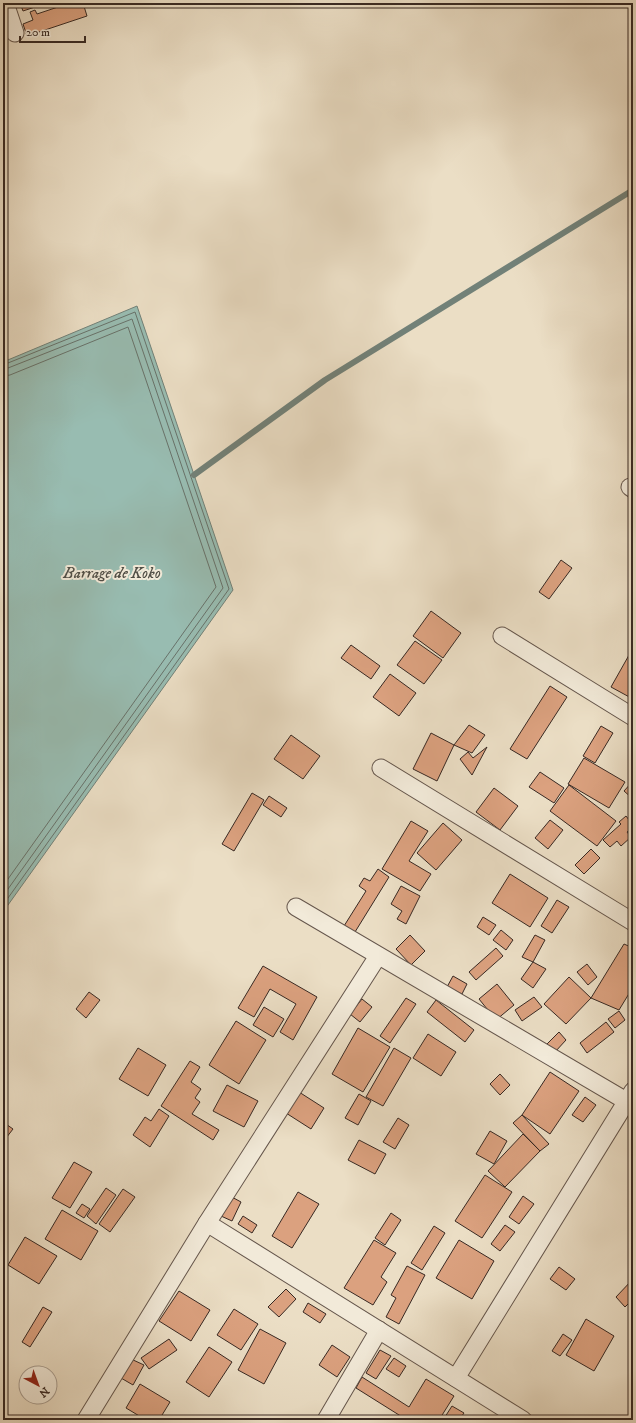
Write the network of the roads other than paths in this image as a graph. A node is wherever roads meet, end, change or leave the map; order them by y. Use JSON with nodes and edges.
{"nodes":[{"id":1,"x":4,"y":3,"type":"edge"},
{"id":2,"x":15,"y":33,"type":"dead end"},
{"id":3,"x":502,"y":636,"type":"dead end"},
{"id":4,"x":633,"y":717,"type":"edge"},
{"id":5,"x":381,"y":768,"type":"dead end"},
{"id":6,"x":296,"y":907,"type":"dead end"},
{"id":7,"x":633,"y":922,"type":"edge"},
{"id":8,"x":378,"y":956,"type":"junction"},
{"id":9,"x":631,"y":1099,"type":"edge"},
{"id":10,"x":207,"y":1223,"type":"junction"},
{"id":11,"x":379,"y":1330,"type":"junction"},
{"id":12,"x":456,"y":1378,"type":"junction"},
{"id":13,"x":86,"y":1420,"type":"edge"},
{"id":14,"x":326,"y":1420,"type":"edge"},
{"id":15,"x":523,"y":1420,"type":"edge"}],
"edges":[{"from":1,"to":2,"type":"street"},
{"from":3,"to":4,"type":"street"},
{"from":5,"to":7,"type":"street"},
{"from":6,"to":8,"type":"street"},
{"from":8,"to":9,"type":"street"},
{"from":8,"to":10,"type":"street"},
{"from":9,"to":12,"type":"street"},
{"from":10,"to":11,"type":"street"},
{"from":10,"to":13,"type":"street"},
{"from":11,"to":12,"type":"street"},
{"from":11,"to":14,"type":"street"},
{"from":12,"to":15,"type":"street"}]}
